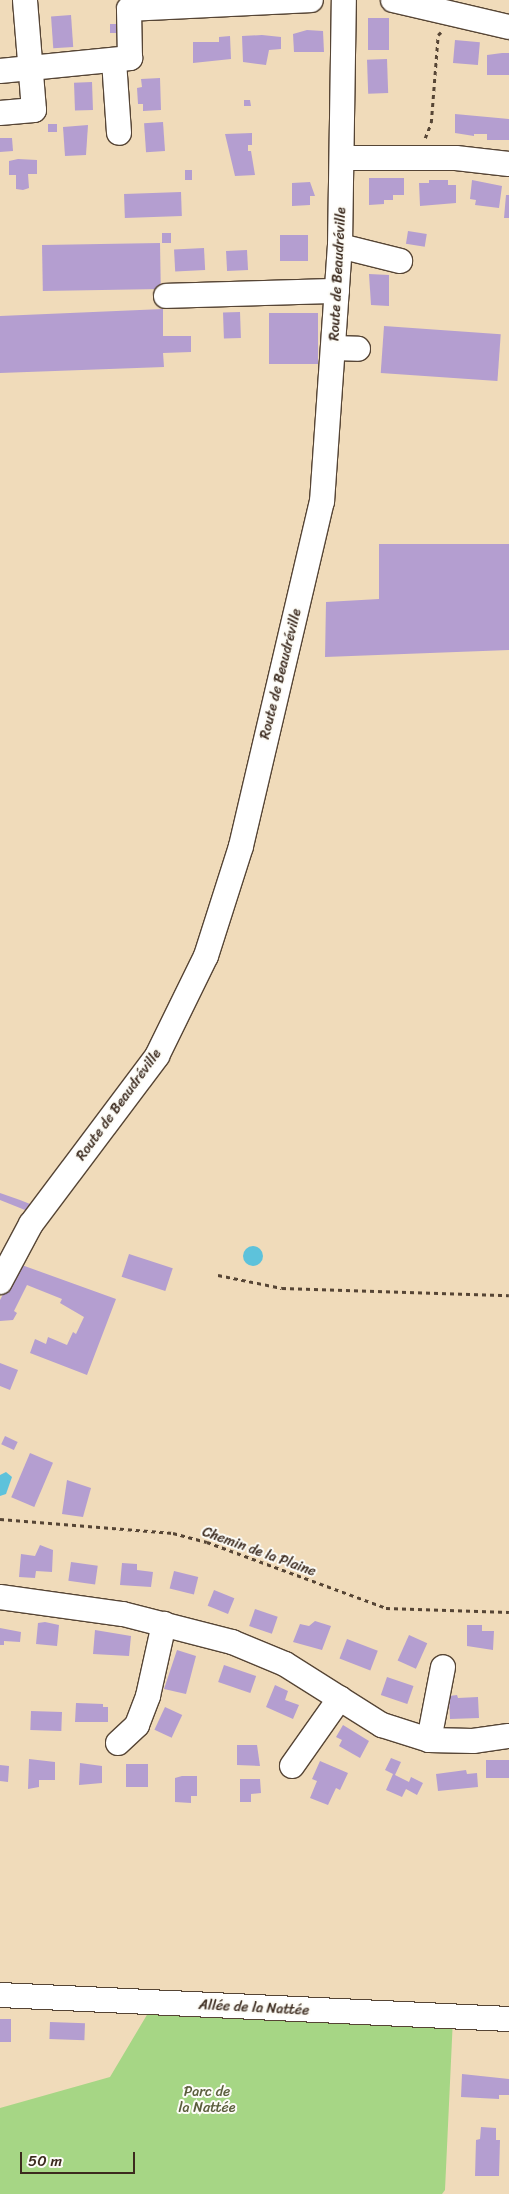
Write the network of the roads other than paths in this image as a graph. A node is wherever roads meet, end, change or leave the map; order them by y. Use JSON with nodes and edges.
{"nodes":[{"id":1,"x":25,"y":0,"type":"edge"},
{"id":2,"x":311,"y":0,"type":"edge"},
{"id":3,"x":344,"y":0,"type":"edge"},
{"id":4,"x":393,"y":0,"type":"edge"},
{"id":5,"x":509,"y":27,"type":"edge"},
{"id":6,"x":114,"y":61,"type":"junction"},
{"id":7,"x":30,"y":69,"type":"junction"},
{"id":8,"x":0,"y":71,"type":"edge"},
{"id":9,"x":0,"y":112,"type":"edge"},
{"id":10,"x":119,"y":133,"type":"dead end"},
{"id":11,"x":343,"y":158,"type":"junction"},
{"id":12,"x":509,"y":164,"type":"edge"},
{"id":13,"x":340,"y":246,"type":"junction"},
{"id":14,"x":400,"y":262,"type":"dead end"},
{"id":15,"x":337,"y":291,"type":"junction"},
{"id":16,"x":166,"y":296,"type":"dead end"},
{"id":17,"x":334,"y":348,"type":"junction"},
{"id":18,"x":358,"y":349,"type":"dead end"},
{"id":19,"x":0,"y":1282,"type":"edge"},
{"id":20,"x":0,"y":1596,"type":"edge"},
{"id":21,"x":164,"y":1624,"type":"junction"},
{"id":22,"x":443,"y":1667,"type":"dead end"},
{"id":23,"x":340,"y":1698,"type":"junction"},
{"id":24,"x":509,"y":1736,"type":"edge"},
{"id":25,"x":429,"y":1740,"type":"junction"},
{"id":26,"x":118,"y":1743,"type":"dead end"},
{"id":27,"x":292,"y":1766,"type":"dead end"},
{"id":28,"x":0,"y":1996,"type":"edge"},
{"id":29,"x":509,"y":2019,"type":"edge"}],
"edges":[{"from":1,"to":7,"type":"street"},
{"from":2,"to":6,"type":"street"},
{"from":3,"to":11,"type":"street","name":"Route de Beaudréville"},
{"from":4,"to":5,"type":"street"},
{"from":6,"to":7,"type":"street"},
{"from":6,"to":10,"type":"street"},
{"from":7,"to":8,"type":"street"},
{"from":7,"to":9,"type":"street"},
{"from":11,"to":12,"type":"street"},
{"from":11,"to":13,"type":"street","name":"Route de Beaudréville"},
{"from":13,"to":14,"type":"street"},
{"from":13,"to":15,"type":"street","name":"Route de Beaudréville"},
{"from":15,"to":16,"type":"street"},
{"from":15,"to":17,"type":"street","name":"Route de Beaudréville"},
{"from":17,"to":18,"type":"street"},
{"from":17,"to":19,"type":"street","name":"Route de Beaudréville"},
{"from":20,"to":21,"type":"street"},
{"from":21,"to":23,"type":"street"},
{"from":21,"to":26,"type":"street"},
{"from":22,"to":25,"type":"street"},
{"from":23,"to":25,"type":"street"},
{"from":23,"to":27,"type":"street"},
{"from":24,"to":25,"type":"street"},
{"from":28,"to":29,"type":"street","name":"Allée de la Nattée"}]}
